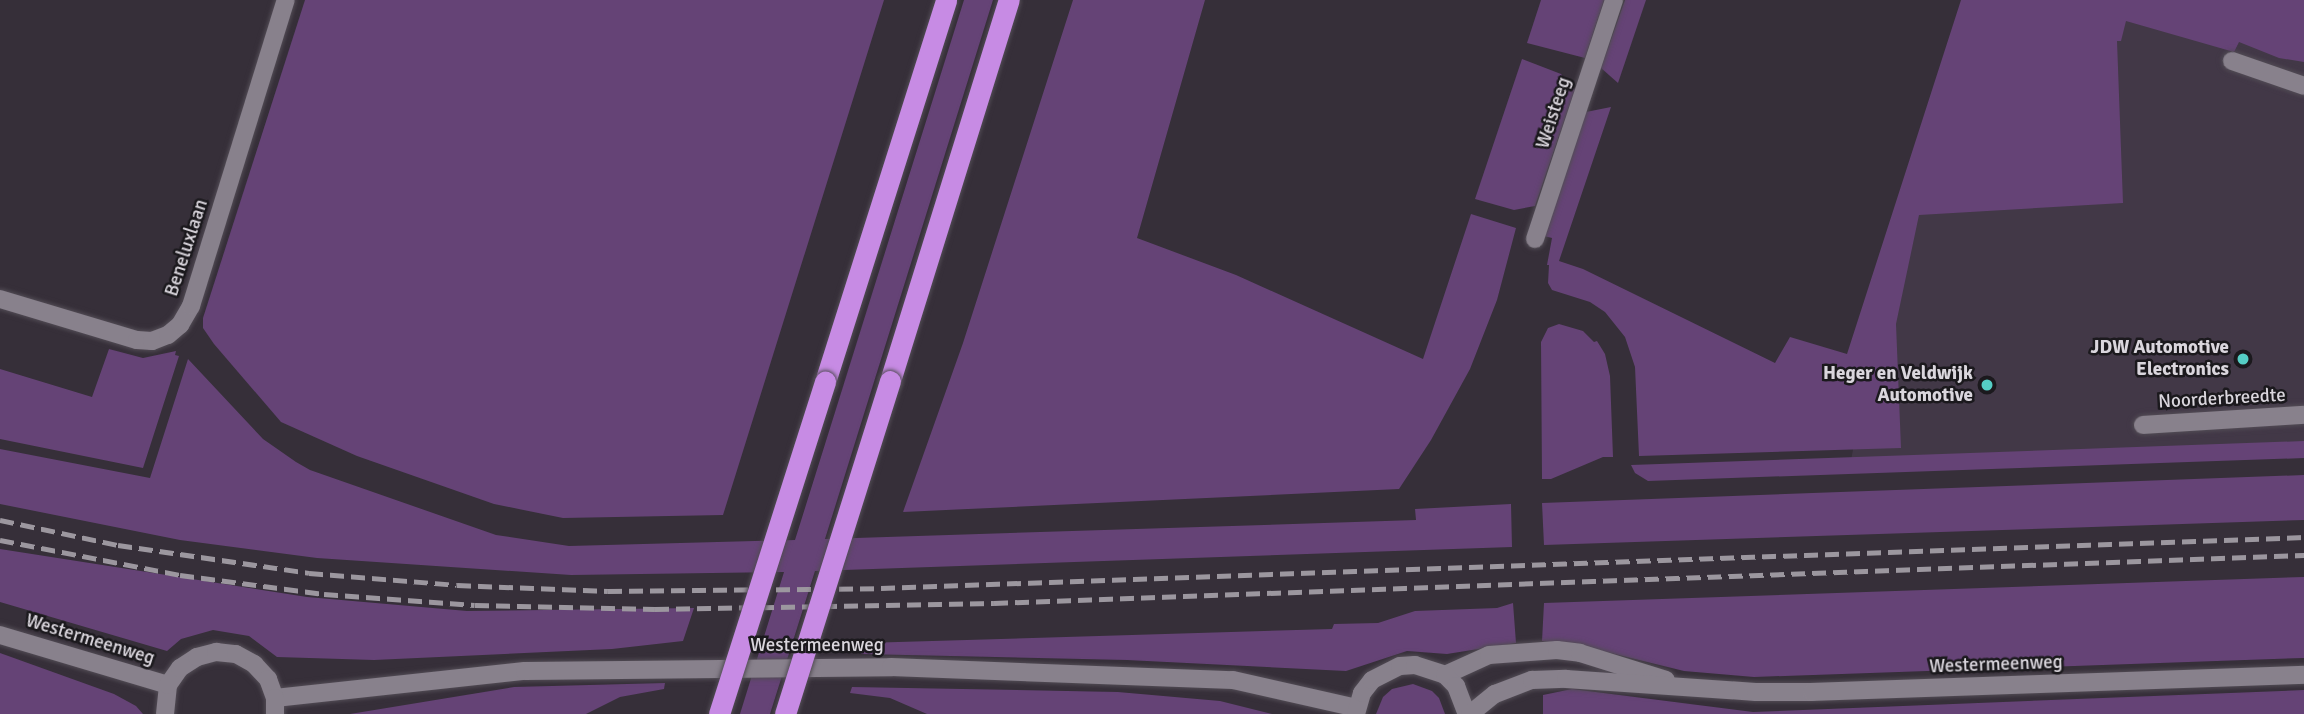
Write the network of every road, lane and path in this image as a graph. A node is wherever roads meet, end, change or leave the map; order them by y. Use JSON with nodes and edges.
{"nodes":[{"id":1,"x":286,"y":0,"type":"edge"},
{"id":2,"x":946,"y":0,"type":"edge"},
{"id":3,"x":1009,"y":0,"type":"edge"},
{"id":4,"x":1614,"y":0,"type":"edge"},
{"id":5,"x":2232,"y":61,"type":"dead end"},
{"id":6,"x":2304,"y":86,"type":"edge"},
{"id":7,"x":1535,"y":239,"type":"dead end"},
{"id":8,"x":0,"y":299,"type":"edge"},
{"id":9,"x":2304,"y":415,"type":"edge"},
{"id":10,"x":2143,"y":425,"type":"dead end"},
{"id":11,"x":0,"y":635,"type":"edge"},
{"id":12,"x":1445,"y":675,"type":"junction"},
{"id":13,"x":2304,"y":675,"type":"edge"},
{"id":14,"x":168,"y":685,"type":"junction"},
{"id":15,"x":1689,"y":687,"type":"junction"},
{"id":16,"x":275,"y":706,"type":"edge"},
{"id":17,"x":1356,"y":711,"type":"edge"},
{"id":18,"x":165,"y":714,"type":"edge"},
{"id":19,"x":719,"y":714,"type":"edge"},
{"id":20,"x":785,"y":714,"type":"edge"},
{"id":21,"x":1469,"y":714,"type":"edge"}],
"edges":[{"from":1,"to":8,"type":"street","name":"Beneluxlaan"},
{"from":2,"to":19,"type":"highway","bridge":true},
{"from":3,"to":20,"type":"highway","bridge":true},
{"from":4,"to":7,"type":"street","name":"Weisteeg"},
{"from":5,"to":6,"type":"street"},
{"from":9,"to":10,"type":"street","name":"Noorderbreedte"},
{"from":11,"to":14,"type":"street","name":"Westermeenweg"},
{"from":12,"to":15,"type":"street","name":"Westermeenweg"},
{"from":12,"to":17,"type":"street"},
{"from":12,"to":21,"type":"street"},
{"from":13,"to":15,"type":"street","name":"Westermeenweg"},
{"from":14,"to":16,"type":"street"},
{"from":14,"to":18,"type":"street"},
{"from":15,"to":21,"type":"street","name":"Westermeenweg"},
{"from":16,"to":17,"type":"street","name":"Westermeenweg"}]}
